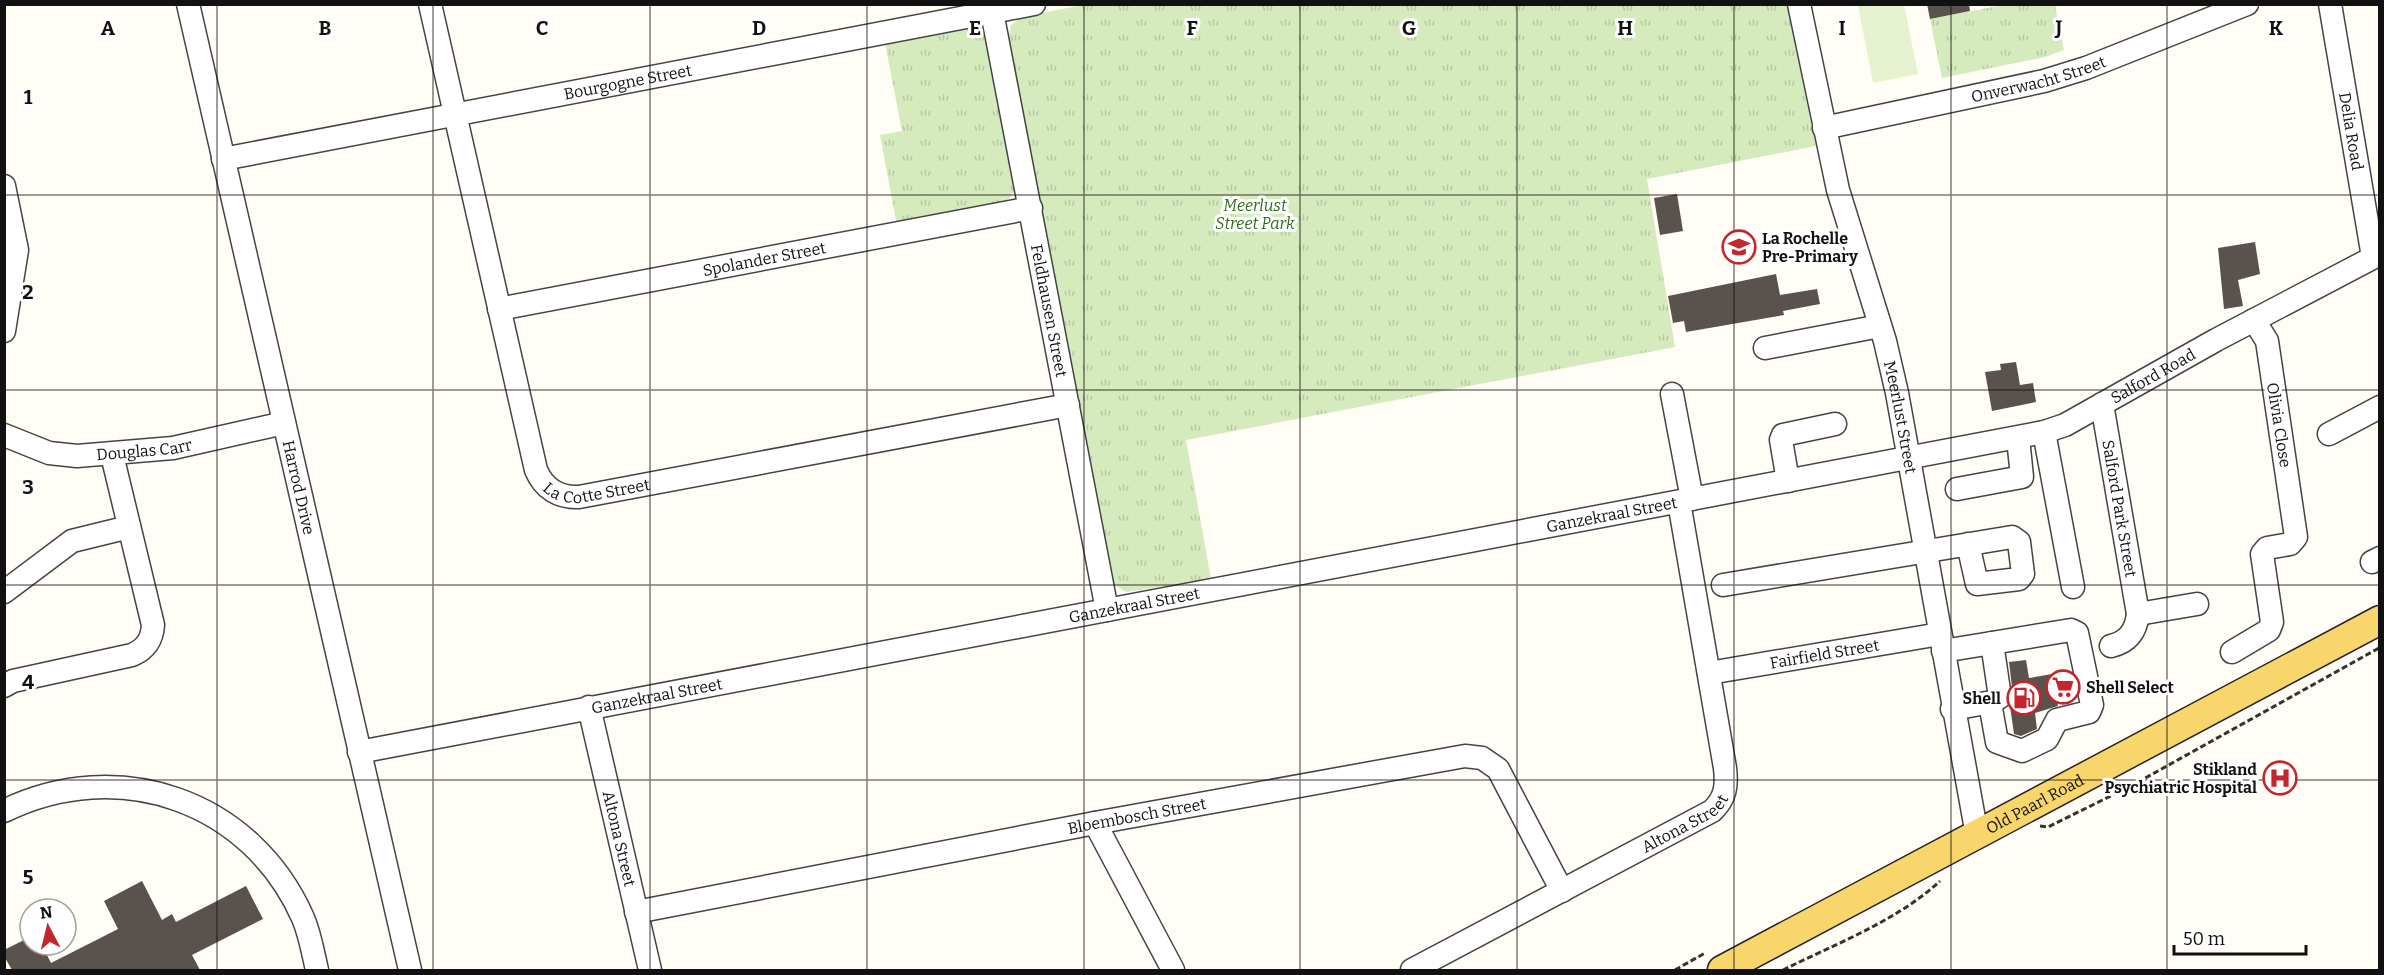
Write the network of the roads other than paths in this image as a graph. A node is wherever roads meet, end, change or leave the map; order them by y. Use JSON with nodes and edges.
{"nodes":[{"id":1,"x":188,"y":4,"type":"edge"},
{"id":2,"x":430,"y":4,"type":"edge"},
{"id":3,"x":1034,"y":4,"type":"edge"},
{"id":4,"x":1799,"y":4,"type":"edge"},
{"id":5,"x":2247,"y":4,"type":"edge"},
{"id":6,"x":2330,"y":4,"type":"edge"},
{"id":7,"x":992,"y":12,"type":"junction"},
{"id":8,"x":455,"y":114,"type":"junction"},
{"id":9,"x":1824,"y":128,"type":"junction"},
{"id":10,"x":223,"y":159,"type":"junction"},
{"id":11,"x":4,"y":186,"type":"edge"},
{"id":12,"x":1031,"y":208,"type":"junction"},
{"id":13,"x":2376,"y":255,"type":"edge"},
{"id":14,"x":499,"y":309,"type":"junction"},
{"id":15,"x":2254,"y":320,"type":"junction"},
{"id":16,"x":1880,"y":326,"type":"junction"},
{"id":17,"x":4,"y":331,"type":"edge"},
{"id":18,"x":1765,"y":348,"type":"dead end"},
{"id":19,"x":1672,"y":394,"type":"dead end"},
{"id":20,"x":2102,"y":404,"type":"junction"},
{"id":21,"x":1068,"y":405,"type":"junction"},
{"id":22,"x":2379,"y":407,"type":"edge"},
{"id":23,"x":284,"y":423,"type":"junction"},
{"id":24,"x":1835,"y":424,"type":"dead end"},
{"id":25,"x":2044,"y":432,"type":"junction"},
{"id":26,"x":2329,"y":434,"type":"dead end"},
{"id":27,"x":4,"y":435,"type":"edge"},
{"id":28,"x":2018,"y":438,"type":"junction"},
{"id":29,"x":112,"y":455,"type":"junction"},
{"id":30,"x":1910,"y":459,"type":"junction"},
{"id":31,"x":1788,"y":481,"type":"junction"},
{"id":32,"x":1957,"y":489,"type":"dead end"},
{"id":33,"x":1686,"y":500,"type":"junction"},
{"id":34,"x":129,"y":527,"type":"junction"},
{"id":35,"x":1968,"y":544,"type":"dead end"},
{"id":36,"x":1925,"y":551,"type":"junction"},
{"id":37,"x":1723,"y":585,"type":"dead end"},
{"id":38,"x":2073,"y":587,"type":"dead end"},
{"id":39,"x":4,"y":592,"type":"edge"},
{"id":40,"x":2197,"y":604,"type":"dead end"},
{"id":41,"x":1107,"y":610,"type":"junction"},
{"id":42,"x":2138,"y":614,"type":"junction"},
{"id":43,"x":2379,"y":620,"type":"edge"},
{"id":44,"x":1941,"y":642,"type":"junction"},
{"id":45,"x":1992,"y":643,"type":"junction"},
{"id":46,"x":2111,"y":646,"type":"dead end"},
{"id":47,"x":2232,"y":652,"type":"dead end"},
{"id":48,"x":1708,"y":673,"type":"junction"},
{"id":49,"x":4,"y":686,"type":"edge"},
{"id":50,"x":1990,"y":703,"type":"junction"},
{"id":51,"x":589,"y":707,"type":"junction"},
{"id":52,"x":1952,"y":709,"type":"junction"},
{"id":53,"x":359,"y":752,"type":"junction"},
{"id":54,"x":4,"y":811,"type":"edge"},
{"id":55,"x":1095,"y":823,"type":"junction"},
{"id":56,"x":1977,"y":835,"type":"junction"},
{"id":57,"x":1562,"y":891,"type":"junction"},
{"id":58,"x":636,"y":912,"type":"junction"},
{"id":59,"x":317,"y":970,"type":"edge"},
{"id":60,"x":410,"y":970,"type":"edge"},
{"id":61,"x":650,"y":970,"type":"edge"},
{"id":62,"x":1173,"y":970,"type":"edge"},
{"id":63,"x":1412,"y":970,"type":"edge"},
{"id":64,"x":1722,"y":970,"type":"edge"}],
"edges":[{"from":1,"to":10,"type":"street","name":"Harrod Drive"},
{"from":2,"to":8,"type":"street","name":"La Cotte Street"},
{"from":3,"to":7,"type":"street","name":"Bourgogne Street"},
{"from":4,"to":9,"type":"street","name":"Meerlust Street"},
{"from":5,"to":9,"type":"street","name":"Onverwacht Street"},
{"from":6,"to":13,"type":"street","name":"Delia Road"},
{"from":7,"to":8,"type":"street","name":"Bourgogne Street"},
{"from":7,"to":12,"type":"street","name":"Feldhausen Street"},
{"from":8,"to":10,"type":"street","name":"Bourgogne Street"},
{"from":8,"to":14,"type":"street","name":"La Cotte Street"},
{"from":9,"to":16,"type":"street","name":"Meerlust Street"},
{"from":10,"to":23,"type":"street","name":"Harrod Drive"},
{"from":11,"to":17,"type":"street"},
{"from":12,"to":14,"type":"street","name":"Spolander Street"},
{"from":12,"to":21,"type":"street","name":"Feldhausen Street"},
{"from":13,"to":15,"type":"street","name":"Salford Road"},
{"from":14,"to":21,"type":"street","name":"La Cotte Street"},
{"from":15,"to":20,"type":"street","name":"Salford Road"},
{"from":15,"to":47,"type":"street","name":"Olivia Close"},
{"from":16,"to":18,"type":"street"},
{"from":16,"to":30,"type":"street","name":"Meerlust Street"},
{"from":19,"to":33,"type":"street","name":"Altona Street"},
{"from":20,"to":25,"type":"street","name":"Salford Road"},
{"from":20,"to":42,"type":"street","name":"Salford Park Street"},
{"from":21,"to":41,"type":"street","name":"Feldhausen Street"},
{"from":22,"to":26,"type":"street"},
{"from":23,"to":29,"type":"street","name":"Douglas Carr"},
{"from":23,"to":53,"type":"street","name":"Harrod Drive"},
{"from":24,"to":31,"type":"street"},
{"from":25,"to":28,"type":"street","name":"Salford Road"},
{"from":25,"to":38,"type":"street"},
{"from":27,"to":29,"type":"street","name":"Douglas Carr"},
{"from":28,"to":30,"type":"street","name":"Salford Road"},
{"from":28,"to":32,"type":"street"},
{"from":29,"to":34,"type":"street"},
{"from":30,"to":31,"type":"street","name":"Ganzekraal Street"},
{"from":30,"to":36,"type":"street","name":"Meerlust Street"},
{"from":31,"to":33,"type":"street","name":"Ganzekraal Street"},
{"from":33,"to":41,"type":"street","name":"Ganzekraal Street"},
{"from":33,"to":48,"type":"street","name":"Altona Street"},
{"from":34,"to":39,"type":"street"},
{"from":34,"to":49,"type":"street"},
{"from":35,"to":36,"type":"street"},
{"from":36,"to":37,"type":"street"},
{"from":36,"to":44,"type":"street","name":"Meerlust Street"},
{"from":40,"to":42,"type":"street"},
{"from":41,"to":51,"type":"street","name":"Ganzekraal Street"},
{"from":42,"to":46,"type":"street"},
{"from":43,"to":56,"type":"main road","name":"Old Paarl Road"},
{"from":44,"to":45,"type":"street","name":"Fairfield Street"},
{"from":44,"to":48,"type":"street","name":"Fairfield Street"},
{"from":44,"to":52,"type":"street","name":"Meerlust Street"},
{"from":45,"to":50,"type":"street"},
{"from":45,"to":50,"type":"street","name":"Fairfield Street"},
{"from":48,"to":57,"type":"street","name":"Altona Street"},
{"from":50,"to":52,"type":"street"},
{"from":51,"to":53,"type":"street","name":"Ganzekraal Street"},
{"from":51,"to":58,"type":"street","name":"Altona Street"},
{"from":52,"to":56,"type":"street","name":"Meerlust Street"},
{"from":53,"to":60,"type":"street","name":"Harrod Drive"},
{"from":54,"to":59,"type":"street"},
{"from":55,"to":57,"type":"street","name":"Bloembosch Street"},
{"from":55,"to":58,"type":"street","name":"Bloembosch Street"},
{"from":55,"to":62,"type":"street"},
{"from":56,"to":64,"type":"main road","name":"Old Paarl Road"},
{"from":57,"to":63,"type":"street","name":"Altona Street"},
{"from":58,"to":61,"type":"street","name":"Altona Street"}]}
